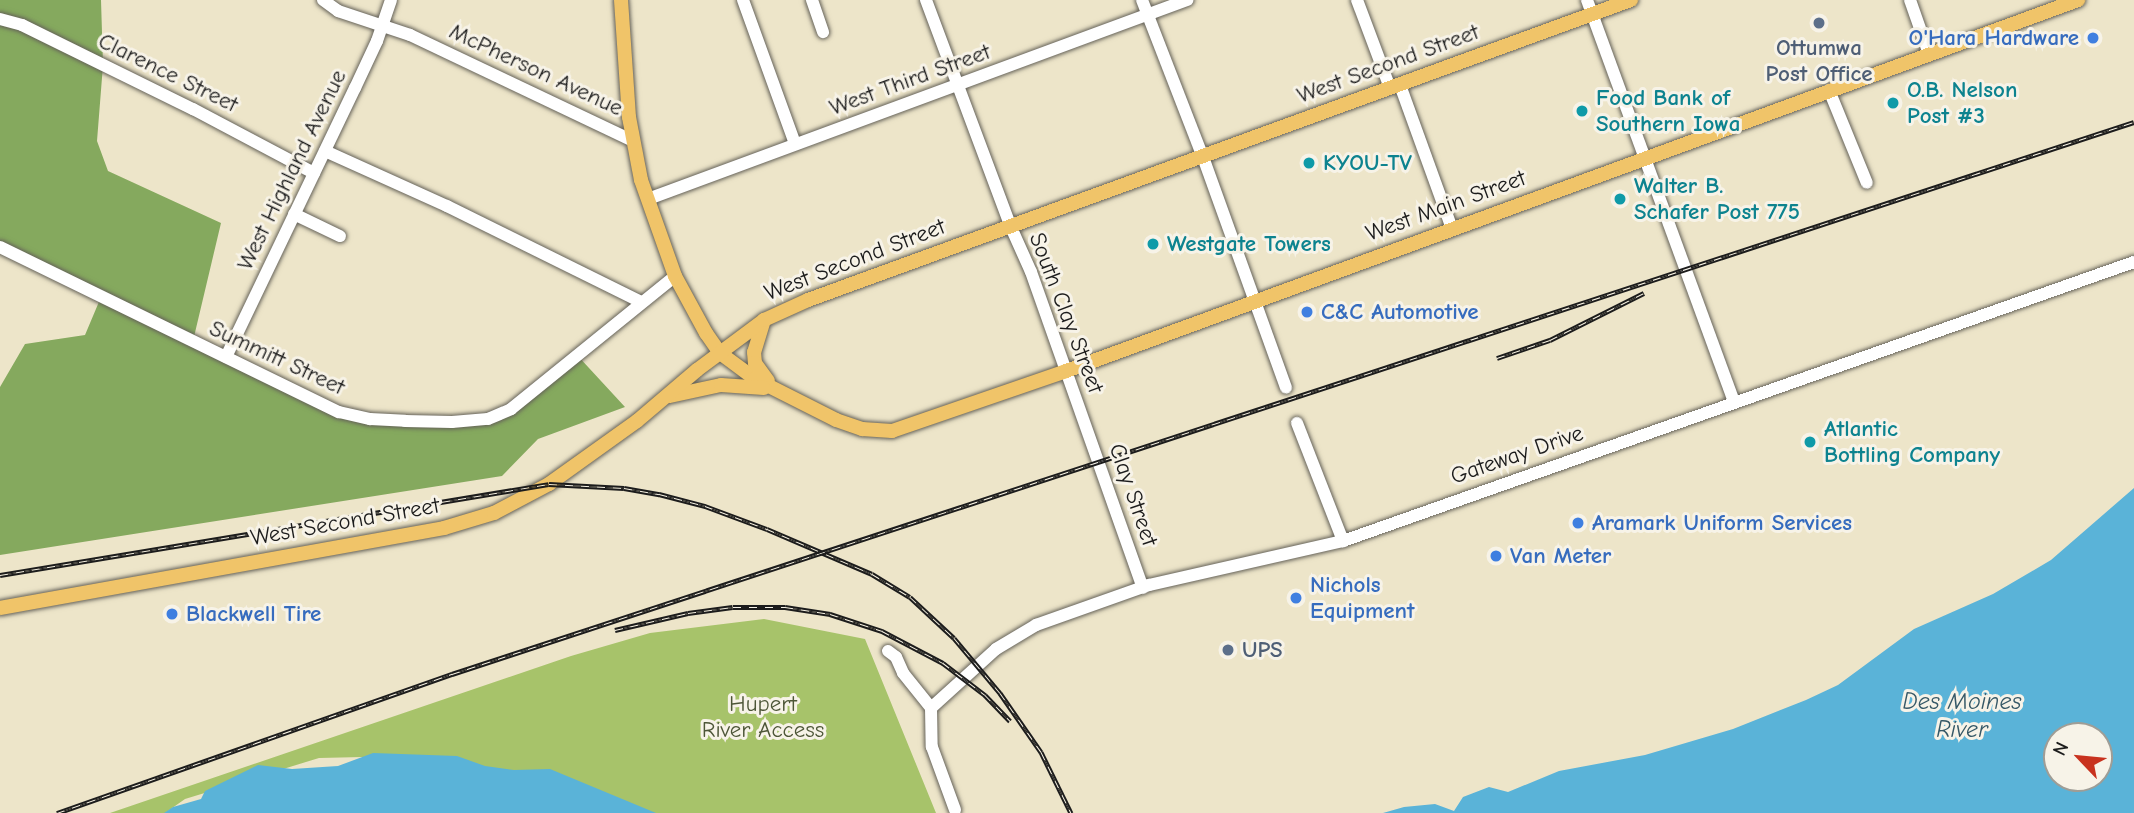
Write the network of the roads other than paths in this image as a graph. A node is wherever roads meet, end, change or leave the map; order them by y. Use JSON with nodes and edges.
{"nodes":[{"id":1,"x":323,"y":0,"type":"edge"},
{"id":2,"x":391,"y":0,"type":"edge"},
{"id":3,"x":621,"y":0,"type":"edge"},
{"id":4,"x":743,"y":0,"type":"edge"},
{"id":5,"x":812,"y":0,"type":"edge"},
{"id":6,"x":926,"y":0,"type":"edge"},
{"id":7,"x":1142,"y":0,"type":"edge"},
{"id":8,"x":1187,"y":0,"type":"edge"},
{"id":9,"x":1357,"y":0,"type":"edge"},
{"id":10,"x":1630,"y":0,"type":"edge"},
{"id":11,"x":1910,"y":0,"type":"edge"},
{"id":12,"x":2078,"y":0,"type":"edge"},
{"id":13,"x":1589,"y":7,"type":"edge"},
{"id":14,"x":1147,"y":15,"type":"junction"},
{"id":15,"x":0,"y":19,"type":"edge"},
{"id":16,"x":380,"y":27,"type":"junction"},
{"id":17,"x":823,"y":32,"type":"dead end"},
{"id":18,"x":1929,"y":54,"type":"junction"},
{"id":19,"x":958,"y":84,"type":"junction"},
{"id":20,"x":1395,"y":87,"type":"junction"},
{"id":21,"x":1829,"y":90,"type":"junction"},
{"id":22,"x":633,"y":141,"type":"junction"},
{"id":23,"x":795,"y":144,"type":"junction"},
{"id":24,"x":325,"y":151,"type":"junction"},
{"id":25,"x":1203,"y":157,"type":"junction"},
{"id":26,"x":1645,"y":157,"type":"junction"},
{"id":27,"x":314,"y":173,"type":"junction"},
{"id":28,"x":1867,"y":183,"type":"dead end"},
{"id":29,"x":648,"y":199,"type":"junction"},
{"id":30,"x":294,"y":214,"type":"junction"},
{"id":31,"x":1010,"y":225,"type":"junction"},
{"id":32,"x":1452,"y":229,"type":"junction"},
{"id":33,"x":340,"y":236,"type":"dead end"},
{"id":34,"x":0,"y":247,"type":"edge"},
{"id":35,"x":2134,"y":262,"type":"edge"},
{"id":36,"x":675,"y":276,"type":"junction"},
{"id":37,"x":641,"y":302,"type":"junction"},
{"id":38,"x":1255,"y":302,"type":"junction"},
{"id":39,"x":764,"y":320,"type":"junction"},
{"id":40,"x":720,"y":353,"type":"junction"},
{"id":41,"x":226,"y":357,"type":"junction"},
{"id":42,"x":1066,"y":371,"type":"junction"},
{"id":43,"x":1286,"y":387,"type":"dead end"},
{"id":44,"x":776,"y":390,"type":"junction"},
{"id":45,"x":666,"y":398,"type":"junction"},
{"id":46,"x":1734,"y":402,"type":"junction"},
{"id":47,"x":1082,"y":416,"type":"joint"},
{"id":48,"x":1297,"y":423,"type":"dead end"},
{"id":49,"x":1343,"y":541,"type":"junction"},
{"id":50,"x":1143,"y":588,"type":"junction"},
{"id":51,"x":0,"y":608,"type":"edge"},
{"id":52,"x":888,"y":651,"type":"dead end"},
{"id":53,"x":931,"y":708,"type":"junction"},
{"id":54,"x":955,"y":810,"type":"dead end"}],
"edges":[{"from":1,"to":16,"type":"street","name":"McPherson Avenue"},
{"from":2,"to":16,"type":"street","name":"West Highland Avenue"},
{"from":3,"to":22,"type":"main road"},
{"from":4,"to":23,"type":"street"},
{"from":5,"to":17,"type":"street"},
{"from":6,"to":19,"type":"street","name":"South Clay Street"},
{"from":7,"to":14,"type":"street"},
{"from":8,"to":14,"type":"street","name":"West Third Street"},
{"from":9,"to":20,"type":"street"},
{"from":10,"to":13,"type":"main road","name":"West Second Street"},
{"from":11,"to":18,"type":"street"},
{"from":12,"to":18,"type":"main road","name":"West Main Street"},
{"from":13,"to":20,"type":"main road","name":"West Second Street"},
{"from":13,"to":26,"type":"street"},
{"from":14,"to":19,"type":"street","name":"West Third Street"},
{"from":14,"to":25,"type":"street"},
{"from":15,"to":27,"type":"street","name":"Clarence Street"},
{"from":16,"to":22,"type":"street","name":"McPherson Avenue"},
{"from":16,"to":24,"type":"street","name":"West Highland Avenue"},
{"from":18,"to":21,"type":"main road","name":"West Main Street"},
{"from":19,"to":23,"type":"street","name":"West Third Street"},
{"from":19,"to":31,"type":"street","name":"South Clay Street"},
{"from":20,"to":25,"type":"main road","name":"West Second Street"},
{"from":20,"to":32,"type":"street"},
{"from":21,"to":26,"type":"main road","name":"West Main Street"},
{"from":21,"to":28,"type":"street"},
{"from":22,"to":29,"type":"main road","name":"McPherson Avenue"},
{"from":23,"to":29,"type":"street","name":"West Third Street"},
{"from":24,"to":27,"type":"street","name":"West Highland Avenue"},
{"from":24,"to":37,"type":"street"},
{"from":25,"to":31,"type":"main road","name":"West Second Street"},
{"from":25,"to":38,"type":"street"},
{"from":26,"to":32,"type":"main road","name":"West Main Street"},
{"from":26,"to":46,"type":"street"},
{"from":27,"to":30,"type":"street","name":"West Highland Avenue"},
{"from":29,"to":36,"type":"main road","name":"McPherson Avenue"},
{"from":30,"to":33,"type":"street"},
{"from":30,"to":41,"type":"street","name":"West Highland Avenue"},
{"from":31,"to":39,"type":"main road","name":"West Second Street"},
{"from":31,"to":42,"type":"street","name":"South Clay Street"},
{"from":32,"to":38,"type":"main road","name":"West Main Street"},
{"from":34,"to":41,"type":"street","name":"Summitt Street"},
{"from":35,"to":46,"type":"street","name":"Gateway Drive"},
{"from":36,"to":37,"type":"street","name":"Summitt Street"},
{"from":36,"to":40,"type":"main road","name":"McPherson Avenue"},
{"from":37,"to":41,"type":"street","name":"Summitt Street"},
{"from":38,"to":42,"type":"main road","name":"West Main Street"},
{"from":38,"to":43,"type":"street"},
{"from":39,"to":40,"type":"main road","name":"West Second Street"},
{"from":39,"to":44,"type":"main road"},
{"from":40,"to":44,"type":"main road","name":"West Main Street"},
{"from":40,"to":45,"type":"main road","name":"West Second Street"},
{"from":42,"to":44,"type":"main road","name":"West Main Street"},
{"from":42,"to":47,"type":"street","name":"South Clay Street"},
{"from":44,"to":45,"type":"main road"},
{"from":45,"to":51,"type":"main road","name":"West Second Street"},
{"from":46,"to":49,"type":"street","name":"Gateway Drive"},
{"from":47,"to":50,"type":"street","name":"Clay Street"},
{"from":48,"to":49,"type":"street"},
{"from":49,"to":50,"type":"street","name":"Gateway Drive"},
{"from":50,"to":53,"type":"street","name":"Gateway Drive"},
{"from":52,"to":53,"type":"street"},
{"from":53,"to":54,"type":"street"}]}
